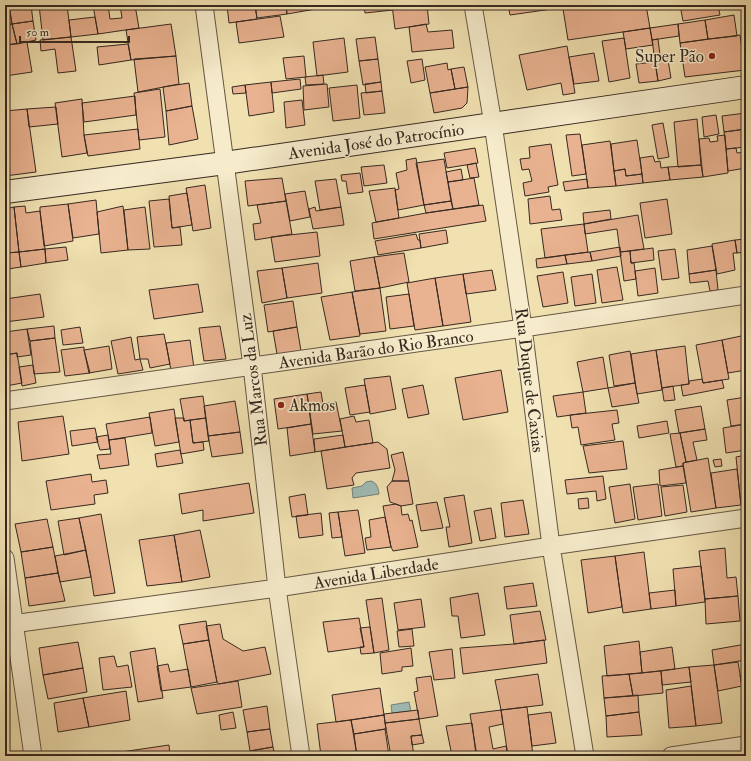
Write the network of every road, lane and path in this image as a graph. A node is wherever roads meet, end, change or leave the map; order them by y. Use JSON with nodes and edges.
{"nodes":[{"id":1,"x":204,"y":5,"type":"edge"},
{"id":2,"x":473,"y":5,"type":"edge"},
{"id":3,"x":746,"y":87,"type":"edge"},
{"id":4,"x":493,"y":124,"type":"junction"},
{"id":5,"x":225,"y":163,"type":"junction"},
{"id":6,"x":5,"y":192,"type":"edge"},
{"id":7,"x":746,"y":296,"type":"edge"},
{"id":8,"x":523,"y":328,"type":"junction"},
{"id":9,"x":252,"y":366,"type":"junction"},
{"id":10,"x":5,"y":401,"type":"edge"},
{"id":11,"x":746,"y":518,"type":"edge"},
{"id":12,"x":551,"y":546,"type":"junction"},
{"id":13,"x":5,"y":558,"type":"edge"},
{"id":14,"x":277,"y":588,"type":"junction"},
{"id":15,"x":10,"y":624,"type":"edge"},
{"id":16,"x":746,"y":745,"type":"edge"},
{"id":17,"x":33,"y":756,"type":"edge"},
{"id":18,"x":300,"y":756,"type":"edge"},
{"id":19,"x":585,"y":756,"type":"edge"},
{"id":20,"x":671,"y":756,"type":"edge"}],
"edges":[{"from":1,"to":5,"type":"street","name":"Rua Marcos da Luz"},
{"from":2,"to":4,"type":"street","name":"Rua Duque de Caxias"},
{"from":3,"to":4,"type":"street","name":"Avenida José do Patrocínio"},
{"from":4,"to":5,"type":"street","name":"Avenida José do Patrocínio"},
{"from":4,"to":8,"type":"street","name":"Rua Duque de Caxias"},
{"from":5,"to":6,"type":"street","name":"Avenida José do Patrocínio"},
{"from":5,"to":9,"type":"street","name":"Rua Marcos da Luz"},
{"from":7,"to":8,"type":"street","name":"Avenida Barão do Rio Branco"},
{"from":8,"to":9,"type":"street","name":"Avenida Barão do Rio Branco"},
{"from":8,"to":12,"type":"street","name":"Rua Duque de Caxias"},
{"from":9,"to":10,"type":"street","name":"Avenida Barão do Rio Branco"},
{"from":9,"to":14,"type":"street","name":"Rua Marcos da Luz"},
{"from":11,"to":12,"type":"street","name":"Avenida Liberdade"},
{"from":12,"to":14,"type":"street","name":"Avenida Liberdade"},
{"from":12,"to":19,"type":"street","name":"Rua Duque de Caxias"},
{"from":13,"to":15,"type":"street"},
{"from":14,"to":15,"type":"street","name":"Avenida Liberdade"},
{"from":14,"to":18,"type":"street","name":"Rua Marcos da Luz"},
{"from":15,"to":17,"type":"street"},
{"from":16,"to":20,"type":"street"}]}
